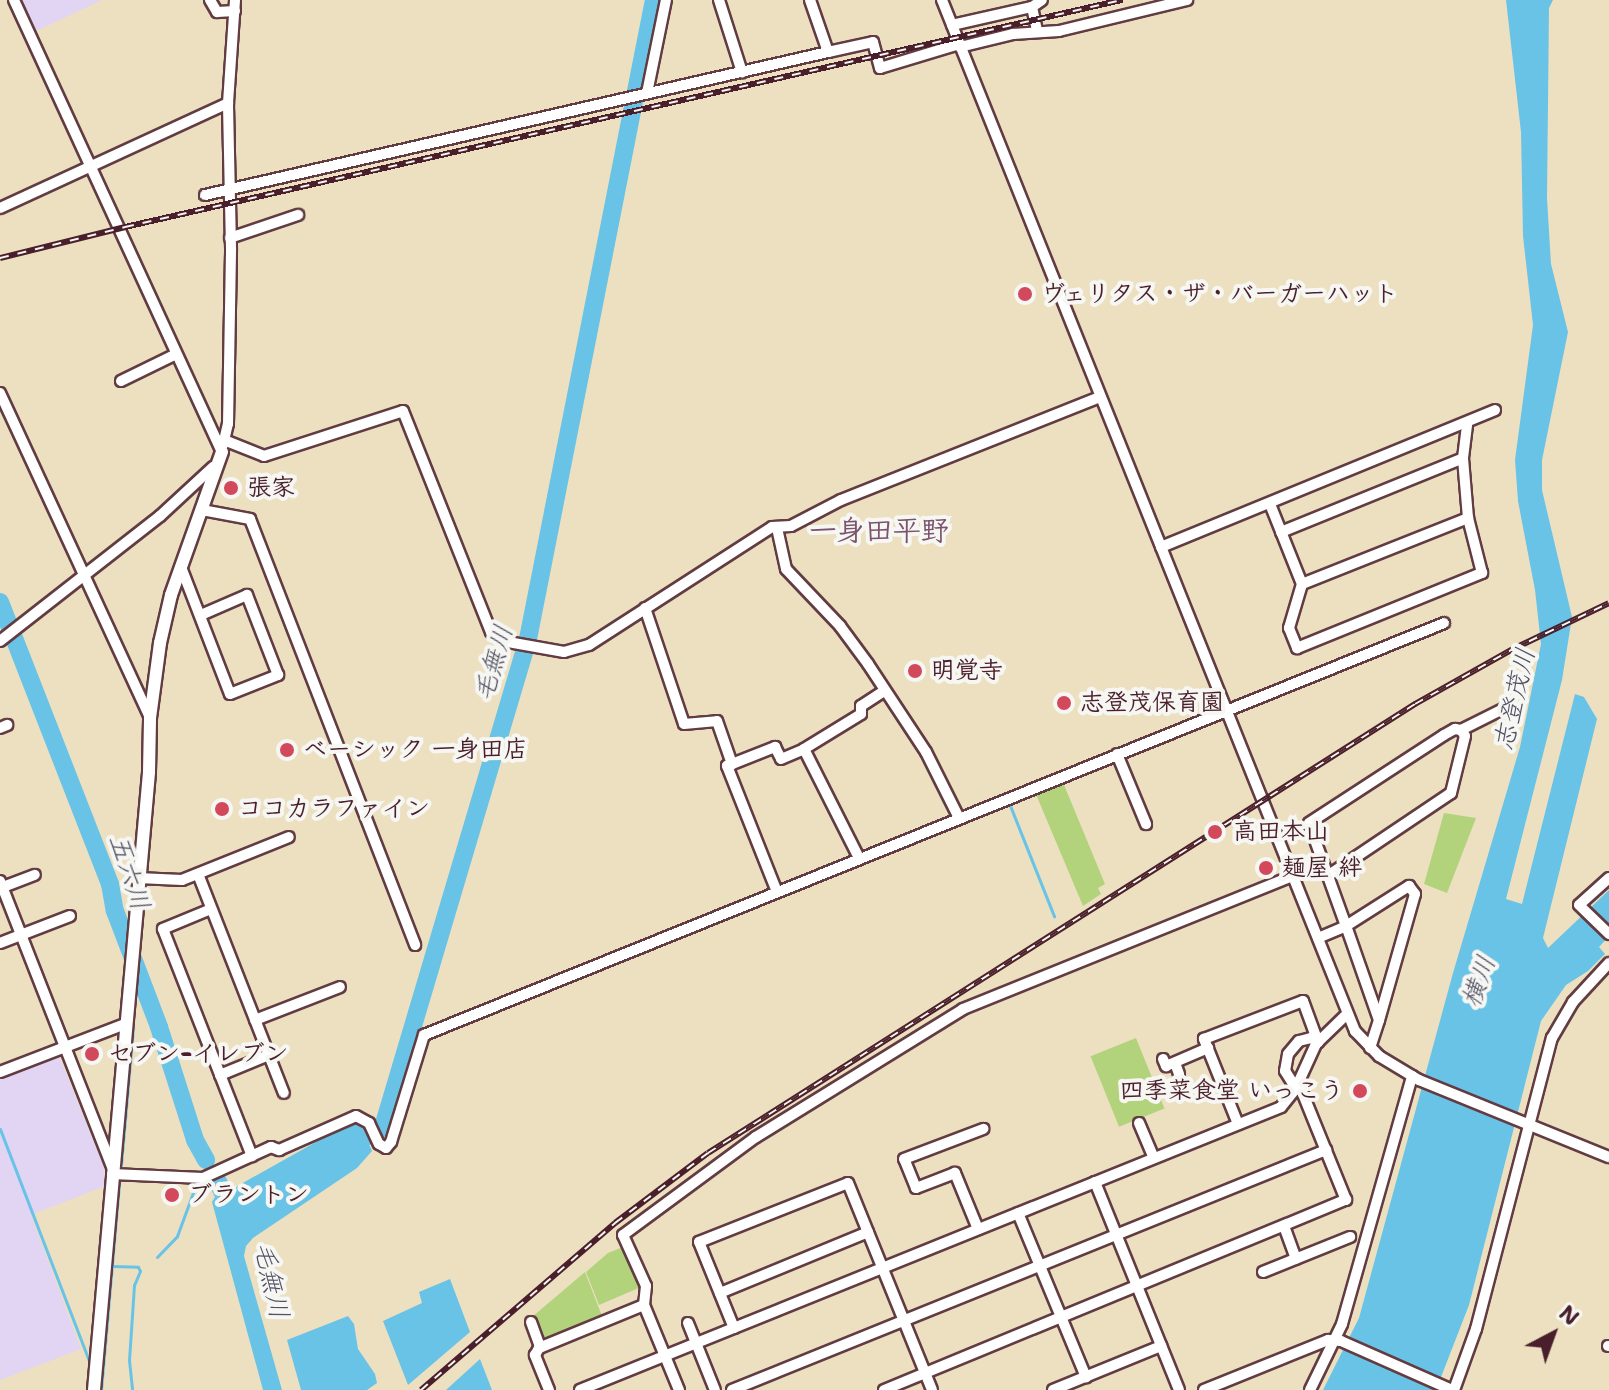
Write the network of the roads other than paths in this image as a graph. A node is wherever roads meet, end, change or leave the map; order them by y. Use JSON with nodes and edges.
{"nodes":[{"id":1,"x":14,"y":0,"type":"edge"},
{"id":2,"x":210,"y":0,"type":"edge"},
{"id":3,"x":666,"y":0,"type":"edge"},
{"id":4,"x":719,"y":0,"type":"edge"},
{"id":5,"x":810,"y":0,"type":"edge"},
{"id":6,"x":942,"y":0,"type":"edge"},
{"id":7,"x":1187,"y":0,"type":"edge"},
{"id":8,"x":1037,"y":4,"type":"edge"},
{"id":9,"x":235,"y":6,"type":"edge"},
{"id":10,"x":952,"y":25,"type":"junction"},
{"id":11,"x":1037,"y":31,"type":"junction"},
{"id":12,"x":960,"y":45,"type":"junction"},
{"id":13,"x":828,"y":52,"type":"junction"},
{"id":14,"x":742,"y":72,"type":"junction"},
{"id":15,"x":647,"y":93,"type":"junction"},
{"id":16,"x":228,"y":103,"type":"junction"},
{"id":17,"x":91,"y":166,"type":"junction"},
{"id":18,"x":227,"y":190,"type":"junction"},
{"id":19,"x":205,"y":195,"type":"dead end"},
{"id":20,"x":0,"y":208,"type":"edge"},
{"id":21,"x":298,"y":215,"type":"dead end"},
{"id":22,"x":230,"y":238,"type":"junction"},
{"id":23,"x":176,"y":354,"type":"junction"},
{"id":24,"x":121,"y":381,"type":"dead end"},
{"id":25,"x":0,"y":393,"type":"edge"},
{"id":26,"x":1100,"y":397,"type":"junction"},
{"id":27,"x":1495,"y":410,"type":"dead end"},
{"id":28,"x":1467,"y":423,"type":"junction"},
{"id":29,"x":223,"y":446,"type":"junction"},
{"id":30,"x":1463,"y":458,"type":"junction"},
{"id":31,"x":213,"y":475,"type":"junction"},
{"id":32,"x":1270,"y":504,"type":"junction"},
{"id":33,"x":202,"y":510,"type":"junction"},
{"id":34,"x":1468,"y":518,"type":"junction"},
{"id":35,"x":777,"y":528,"type":"junction"},
{"id":36,"x":1281,"y":532,"type":"junction"},
{"id":37,"x":1161,"y":547,"type":"junction"},
{"id":38,"x":181,"y":567,"type":"junction"},
{"id":39,"x":84,"y":574,"type":"junction"},
{"id":40,"x":1302,"y":584,"type":"junction"},
{"id":41,"x":645,"y":608,"type":"junction"},
{"id":42,"x":201,"y":615,"type":"junction"},
{"id":43,"x":1444,"y":623,"type":"dead end"},
{"id":44,"x":0,"y":641,"type":"edge"},
{"id":45,"x":884,"y":691,"type":"junction"},
{"id":46,"x":1226,"y":710,"type":"junction"},
{"id":47,"x":1501,"y":710,"type":"dead end"},
{"id":48,"x":150,"y":718,"type":"junction"},
{"id":49,"x":1461,"y":730,"type":"junction"},
{"id":50,"x":804,"y":749,"type":"junction"},
{"id":51,"x":1117,"y":754,"type":"junction"},
{"id":52,"x":732,"y":764,"type":"junction"},
{"id":53,"x":959,"y":818,"type":"junction"},
{"id":54,"x":1146,"y":824,"type":"dead end"},
{"id":55,"x":289,"y":837,"type":"dead end"},
{"id":56,"x":859,"y":858,"type":"junction"},
{"id":57,"x":198,"y":874,"type":"junction"},
{"id":58,"x":35,"y":875,"type":"dead end"},
{"id":59,"x":1329,"y":875,"type":"junction"},
{"id":60,"x":1293,"y":876,"type":"junction"},
{"id":61,"x":138,"y":878,"type":"junction"},
{"id":62,"x":1609,"y":878,"type":"edge"},
{"id":63,"x":1,"y":883,"type":"edge"},
{"id":64,"x":777,"y":892,"type":"junction"},
{"id":65,"x":11,"y":908,"type":"junction"},
{"id":66,"x":211,"y":909,"type":"junction"},
{"id":67,"x":0,"y":912,"type":"edge"},
{"id":68,"x":70,"y":916,"type":"dead end"},
{"id":69,"x":1346,"y":926,"type":"junction"},
{"id":70,"x":1609,"y":934,"type":"edge"},
{"id":71,"x":22,"y":935,"type":"junction"},
{"id":72,"x":1318,"y":938,"type":"junction"},
{"id":73,"x":0,"y":943,"type":"edge"},
{"id":74,"x":415,"y":945,"type":"dead end"},
{"id":75,"x":1609,"y":963,"type":"edge"},
{"id":76,"x":340,"y":987,"type":"dead end"},
{"id":77,"x":1347,"y":1014,"type":"junction"},
{"id":78,"x":255,"y":1020,"type":"junction"},
{"id":79,"x":1379,"y":1020,"type":"junction"},
{"id":80,"x":125,"y":1024,"type":"junction"},
{"id":81,"x":1318,"y":1042,"type":"junction"},
{"id":82,"x":65,"y":1046,"type":"junction"},
{"id":83,"x":1208,"y":1048,"type":"junction"},
{"id":84,"x":1370,"y":1048,"type":"junction"},
{"id":85,"x":269,"y":1055,"type":"junction"},
{"id":86,"x":1163,"y":1059,"type":"dead end"},
{"id":87,"x":1175,"y":1063,"type":"junction"},
{"id":88,"x":0,"y":1072,"type":"edge"},
{"id":89,"x":1179,"y":1074,"type":"dead end"},
{"id":90,"x":220,"y":1075,"type":"junction"},
{"id":91,"x":1416,"y":1078,"type":"junction"},
{"id":92,"x":1299,"y":1084,"type":"junction"},
{"id":93,"x":284,"y":1093,"type":"dead end"},
{"id":94,"x":1139,"y":1123,"type":"dead end"},
{"id":95,"x":1238,"y":1124,"type":"junction"},
{"id":96,"x":1527,"y":1124,"type":"junction"},
{"id":97,"x":983,"y":1129,"type":"dead end"},
{"id":98,"x":1326,"y":1150,"type":"junction"},
{"id":99,"x":252,"y":1156,"type":"junction"},
{"id":100,"x":1609,"y":1157,"type":"edge"},
{"id":101,"x":1154,"y":1158,"type":"junction"},
{"id":102,"x":112,"y":1172,"type":"junction"},
{"id":103,"x":1095,"y":1182,"type":"junction"},
{"id":104,"x":1018,"y":1213,"type":"junction"},
{"id":105,"x":1284,"y":1226,"type":"junction"},
{"id":106,"x":978,"y":1229,"type":"junction"},
{"id":107,"x":868,"y":1232,"type":"junction"},
{"id":108,"x":1116,"y":1235,"type":"junction"},
{"id":109,"x":1350,"y":1237,"type":"dead end"},
{"id":110,"x":1296,"y":1259,"type":"junction"},
{"id":111,"x":1040,"y":1266,"type":"junction"},
{"id":112,"x":883,"y":1268,"type":"junction"},
{"id":113,"x":1263,"y":1272,"type":"dead end"},
{"id":114,"x":1137,"y":1286,"type":"junction"},
{"id":115,"x":720,"y":1293,"type":"junction"},
{"id":116,"x":644,"y":1305,"type":"junction"},
{"id":117,"x":1062,"y":1318,"type":"junction"},
{"id":118,"x":904,"y":1320,"type":"junction"},
{"id":119,"x":531,"y":1322,"type":"dead end"},
{"id":120,"x":688,"y":1323,"type":"dead end"},
{"id":121,"x":734,"y":1328,"type":"junction"},
{"id":122,"x":1338,"y":1341,"type":"junction"},
{"id":123,"x":696,"y":1343,"type":"junction"},
{"id":124,"x":1161,"y":1346,"type":"junction"},
{"id":125,"x":540,"y":1347,"type":"junction"},
{"id":126,"x":665,"y":1356,"type":"junction"},
{"id":127,"x":926,"y":1373,"type":"junction"},
{"id":128,"x":1086,"y":1377,"type":"junction"},
{"id":129,"x":94,"y":1390,"type":"edge"},
{"id":130,"x":549,"y":1390,"type":"edge"},
{"id":131,"x":580,"y":1390,"type":"edge"},
{"id":132,"x":679,"y":1390,"type":"edge"},
{"id":133,"x":715,"y":1390,"type":"edge"},
{"id":134,"x":732,"y":1390,"type":"edge"},
{"id":135,"x":884,"y":1390,"type":"edge"},
{"id":136,"x":932,"y":1390,"type":"edge"},
{"id":137,"x":1053,"y":1390,"type":"edge"},
{"id":138,"x":1179,"y":1390,"type":"edge"},
{"id":139,"x":1204,"y":1390,"type":"edge"},
{"id":140,"x":1310,"y":1390,"type":"edge"},
{"id":141,"x":1453,"y":1390,"type":"edge"}],
"edges":[{"from":1,"to":17,"type":"street"},
{"from":2,"to":9,"type":"street"},
{"from":3,"to":15,"type":"street"},
{"from":4,"to":14,"type":"street"},
{"from":5,"to":13,"type":"street"},
{"from":6,"to":10,"type":"street"},
{"from":7,"to":11,"type":"street"},
{"from":8,"to":10,"type":"street"},
{"from":8,"to":11,"type":"street"},
{"from":9,"to":16,"type":"street"},
{"from":10,"to":12,"type":"street"},
{"from":11,"to":12,"type":"street"},
{"from":12,"to":13,"type":"street"},
{"from":12,"to":26,"type":"street"},
{"from":13,"to":14,"type":"street"},
{"from":14,"to":15,"type":"street"},
{"from":15,"to":18,"type":"street"},
{"from":16,"to":17,"type":"street"},
{"from":16,"to":18,"type":"street"},
{"from":17,"to":20,"type":"street"},
{"from":17,"to":23,"type":"street"},
{"from":18,"to":19,"type":"street"},
{"from":18,"to":22,"type":"street"},
{"from":21,"to":22,"type":"street"},
{"from":22,"to":29,"type":"street"},
{"from":23,"to":24,"type":"street"},
{"from":23,"to":29,"type":"street"},
{"from":25,"to":39,"type":"street"},
{"from":26,"to":35,"type":"street"},
{"from":26,"to":37,"type":"street"},
{"from":27,"to":28,"type":"street"},
{"from":28,"to":30,"type":"street"},
{"from":28,"to":32,"type":"street"},
{"from":29,"to":31,"type":"street"},
{"from":29,"to":41,"type":"street"},
{"from":30,"to":34,"type":"street"},
{"from":30,"to":36,"type":"street"},
{"from":31,"to":33,"type":"street"},
{"from":31,"to":39,"type":"street"},
{"from":32,"to":36,"type":"street"},
{"from":32,"to":37,"type":"street"},
{"from":33,"to":38,"type":"street"},
{"from":33,"to":74,"type":"street"},
{"from":34,"to":40,"type":"street"},
{"from":34,"to":40,"type":"street"},
{"from":35,"to":41,"type":"street"},
{"from":35,"to":45,"type":"street"},
{"from":36,"to":40,"type":"street"},
{"from":37,"to":46,"type":"street"},
{"from":38,"to":42,"type":"street"},
{"from":38,"to":48,"type":"street"},
{"from":39,"to":44,"type":"street"},
{"from":39,"to":48,"type":"street"},
{"from":41,"to":52,"type":"street"},
{"from":42,"to":42,"type":"street"},
{"from":43,"to":46,"type":"street"},
{"from":45,"to":50,"type":"street"},
{"from":45,"to":53,"type":"street"},
{"from":46,"to":51,"type":"street"},
{"from":46,"to":60,"type":"street"},
{"from":47,"to":49,"type":"street"},
{"from":48,"to":61,"type":"street"},
{"from":49,"to":59,"type":"street"},
{"from":49,"to":59,"type":"street"},
{"from":50,"to":52,"type":"street"},
{"from":50,"to":56,"type":"street"},
{"from":51,"to":53,"type":"street"},
{"from":51,"to":54,"type":"street"},
{"from":52,"to":64,"type":"street"},
{"from":53,"to":56,"type":"street"},
{"from":55,"to":57,"type":"street"},
{"from":56,"to":64,"type":"street"},
{"from":57,"to":61,"type":"street"},
{"from":57,"to":66,"type":"street"},
{"from":58,"to":63,"type":"street"},
{"from":59,"to":69,"type":"street"},
{"from":60,"to":72,"type":"street"},
{"from":60,"to":116,"type":"street"},
{"from":61,"to":80,"type":"street"},
{"from":62,"to":70,"type":"street"},
{"from":63,"to":65,"type":"street"},
{"from":64,"to":99,"type":"street"},
{"from":65,"to":67,"type":"street"},
{"from":65,"to":71,"type":"street"},
{"from":66,"to":78,"type":"street"},
{"from":66,"to":90,"type":"street"},
{"from":68,"to":71,"type":"street"},
{"from":69,"to":72,"type":"street"},
{"from":69,"to":79,"type":"street"},
{"from":69,"to":79,"type":"street"},
{"from":71,"to":73,"type":"street"},
{"from":71,"to":82,"type":"street"},
{"from":72,"to":77,"type":"street"},
{"from":75,"to":96,"type":"street"},
{"from":76,"to":78,"type":"street"},
{"from":77,"to":81,"type":"street"},
{"from":77,"to":84,"type":"street"},
{"from":78,"to":85,"type":"street"},
{"from":79,"to":84,"type":"street"},
{"from":80,"to":82,"type":"street"},
{"from":80,"to":102,"type":"street"},
{"from":81,"to":83,"type":"street"},
{"from":81,"to":92,"type":"street"},
{"from":81,"to":92,"type":"street"},
{"from":82,"to":88,"type":"street"},
{"from":82,"to":102,"type":"street"},
{"from":83,"to":87,"type":"street"},
{"from":83,"to":95,"type":"street"},
{"from":84,"to":91,"type":"street"},
{"from":85,"to":90,"type":"street"},
{"from":85,"to":93,"type":"street"},
{"from":86,"to":87,"type":"street"},
{"from":87,"to":89,"type":"street"},
{"from":90,"to":99,"type":"street"},
{"from":91,"to":96,"type":"street"},
{"from":91,"to":122,"type":"street"},
{"from":92,"to":95,"type":"street"},
{"from":92,"to":98,"type":"street"},
{"from":94,"to":101,"type":"street"},
{"from":95,"to":101,"type":"street"},
{"from":96,"to":100,"type":"street"},
{"from":96,"to":141,"type":"street"},
{"from":97,"to":106,"type":"street"},
{"from":98,"to":105,"type":"street"},
{"from":98,"to":108,"type":"street"},
{"from":99,"to":102,"type":"street"},
{"from":101,"to":103,"type":"street"},
{"from":102,"to":129,"type":"street"},
{"from":103,"to":104,"type":"street"},
{"from":103,"to":108,"type":"street"},
{"from":104,"to":106,"type":"street"},
{"from":104,"to":111,"type":"street"},
{"from":105,"to":110,"type":"street"},
{"from":105,"to":114,"type":"street"},
{"from":106,"to":112,"type":"street"},
{"from":107,"to":112,"type":"street"},
{"from":107,"to":115,"type":"street"},
{"from":107,"to":115,"type":"street"},
{"from":108,"to":111,"type":"street"},
{"from":108,"to":114,"type":"street"},
{"from":109,"to":110,"type":"street"},
{"from":110,"to":113,"type":"street"},
{"from":111,"to":117,"type":"street"},
{"from":111,"to":118,"type":"street"},
{"from":112,"to":118,"type":"street"},
{"from":112,"to":121,"type":"street"},
{"from":114,"to":117,"type":"street"},
{"from":114,"to":124,"type":"street"},
{"from":115,"to":121,"type":"street"},
{"from":116,"to":125,"type":"street"},
{"from":116,"to":126,"type":"street"},
{"from":117,"to":127,"type":"street"},
{"from":117,"to":128,"type":"street"},
{"from":118,"to":127,"type":"street"},
{"from":118,"to":134,"type":"street"},
{"from":119,"to":125,"type":"street"},
{"from":120,"to":123,"type":"street"},
{"from":121,"to":123,"type":"street"},
{"from":122,"to":139,"type":"street"},
{"from":122,"to":140,"type":"street"},
{"from":122,"to":141,"type":"street"},
{"from":123,"to":126,"type":"street"},
{"from":123,"to":133,"type":"street"},
{"from":124,"to":128,"type":"street"},
{"from":124,"to":138,"type":"street"},
{"from":125,"to":130,"type":"street"},
{"from":126,"to":131,"type":"street"},
{"from":126,"to":132,"type":"street"},
{"from":127,"to":135,"type":"street"},
{"from":127,"to":136,"type":"street"},
{"from":128,"to":137,"type":"street"}]}
